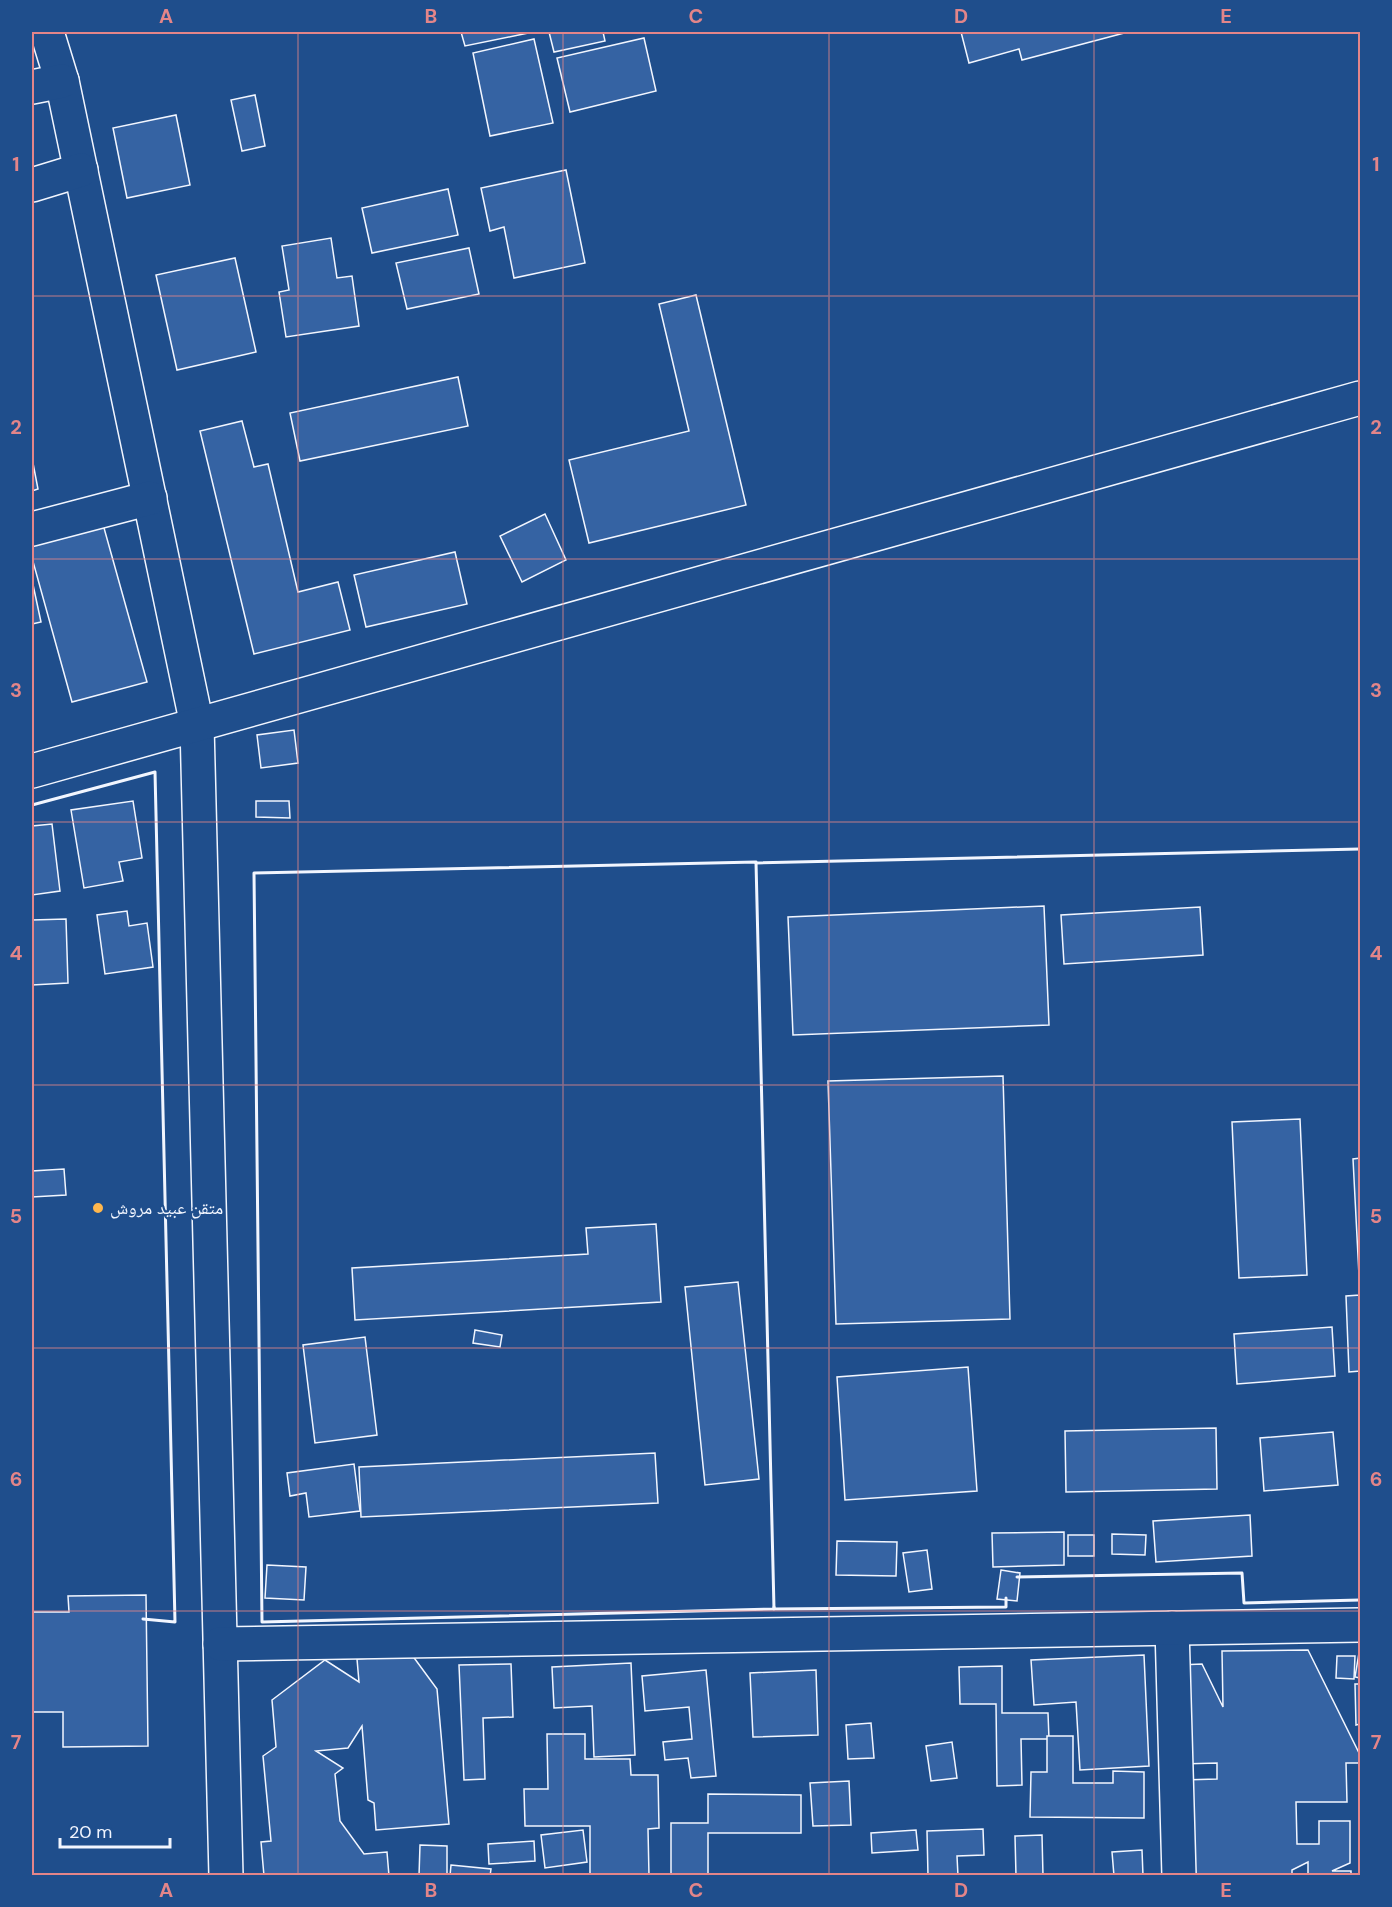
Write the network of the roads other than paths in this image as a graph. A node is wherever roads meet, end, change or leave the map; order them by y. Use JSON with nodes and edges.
{"nodes":[{"id":1,"x":47,"y":32,"type":"edge"},
{"id":2,"x":47,"y":84,"type":"edge"},
{"id":3,"x":81,"y":170,"type":"junction"},
{"id":4,"x":32,"y":185,"type":"edge"},
{"id":5,"x":1360,"y":398,"type":"edge"},
{"id":6,"x":150,"y":498,"type":"junction"},
{"id":7,"x":32,"y":529,"type":"edge"},
{"id":8,"x":198,"y":725,"type":"junction"},
{"id":9,"x":32,"y":771,"type":"edge"},
{"id":10,"x":1360,"y":1625,"type":"edge"},
{"id":11,"x":1172,"y":1628,"type":"junction"},
{"id":12,"x":220,"y":1644,"type":"junction"},
{"id":13,"x":226,"y":1875,"type":"edge"},
{"id":14,"x":1179,"y":1875,"type":"edge"}],
"edges":[{"from":1,"to":2,"type":"street"},
{"from":2,"to":3,"type":"street"},
{"from":3,"to":4,"type":"street"},
{"from":3,"to":6,"type":"street"},
{"from":5,"to":8,"type":"street"},
{"from":6,"to":7,"type":"street"},
{"from":6,"to":8,"type":"street"},
{"from":8,"to":9,"type":"street"},
{"from":8,"to":12,"type":"street"},
{"from":10,"to":11,"type":"street"},
{"from":11,"to":12,"type":"street"},
{"from":11,"to":14,"type":"street"},
{"from":12,"to":13,"type":"street"}]}
